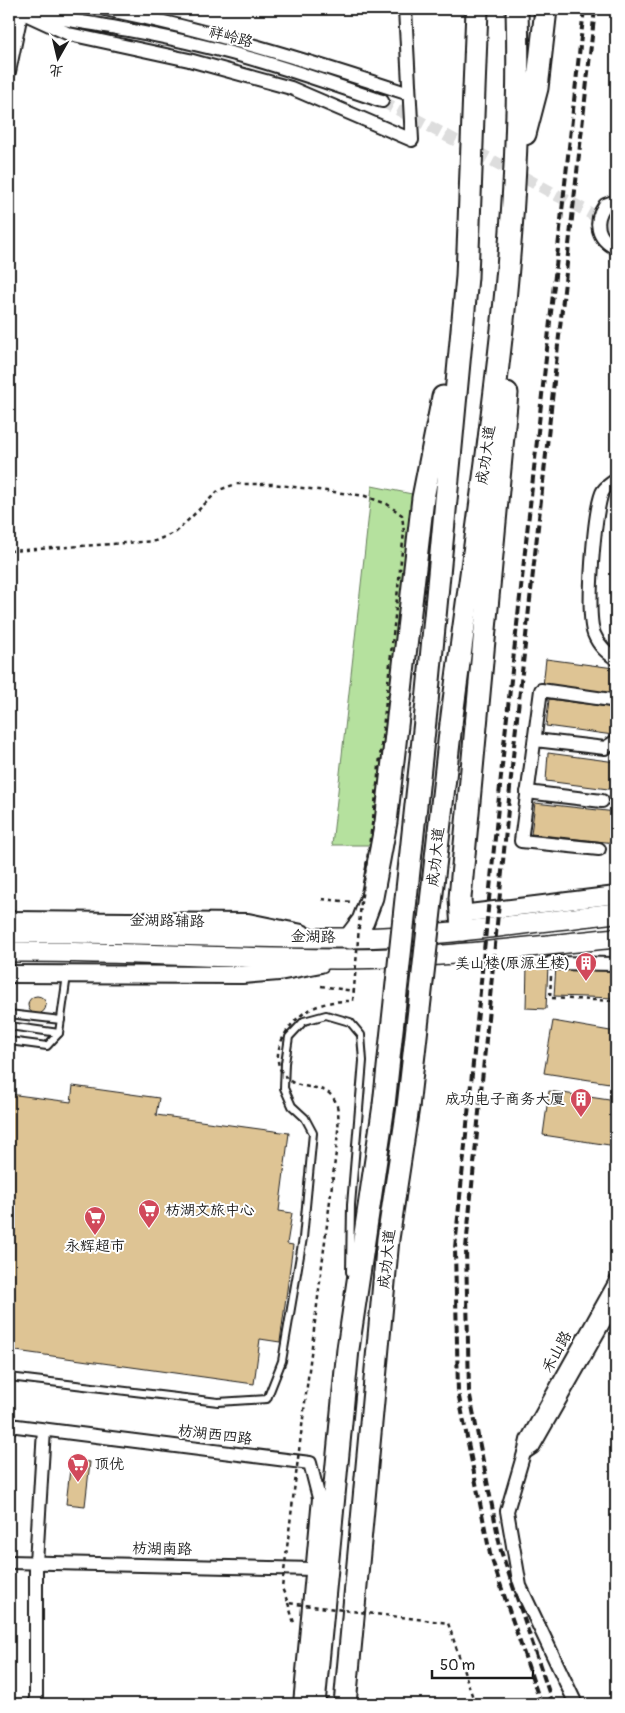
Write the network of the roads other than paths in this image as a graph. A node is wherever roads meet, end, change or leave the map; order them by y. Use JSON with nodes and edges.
{"nodes":[{"id":1,"x":37,"y":9,"type":"edge"},
{"id":2,"x":105,"y":9,"type":"edge"},
{"id":3,"x":405,"y":9,"type":"edge"},
{"id":4,"x":477,"y":9,"type":"edge"},
{"id":5,"x":517,"y":9,"type":"edge"},
{"id":6,"x":523,"y":9,"type":"edge"},
{"id":7,"x":546,"y":9,"type":"edge"},
{"id":8,"x":17,"y":10,"type":"edge"},
{"id":9,"x":9,"y":72,"type":"edge"},
{"id":10,"x":519,"y":78,"type":"junction"},
{"id":11,"x":409,"y":94,"type":"junction"},
{"id":12,"x":382,"y":101,"type":"tunnel mouth"},
{"id":13,"x":514,"y":176,"type":"junction"},
{"id":14,"x":616,"y":201,"type":"edge"},
{"id":15,"x":511,"y":240,"type":"junction"},
{"id":16,"x":616,"y":248,"type":"edge"},
{"id":17,"x":467,"y":276,"type":"junction"},
{"id":18,"x":616,"y":483,"type":"edge"},
{"id":19,"x":616,"y":659,"type":"edge"},
{"id":20,"x":611,"y":700,"type":"dead end"},
{"id":21,"x":535,"y":740,"type":"junction"},
{"id":22,"x":616,"y":741,"type":"edge"},
{"id":23,"x":528,"y":792,"type":"junction"},
{"id":24,"x":602,"y":801,"type":"dead end"},
{"id":25,"x":599,"y":849,"type":"dead end"},
{"id":26,"x":616,"y":895,"type":"edge"},
{"id":27,"x":616,"y":913,"type":"edge"},
{"id":28,"x":9,"y":920,"type":"edge"},
{"id":29,"x":461,"y":922,"type":"junction"},
{"id":30,"x":9,"y":933,"type":"edge"},
{"id":31,"x":323,"y":937,"type":"junction"},
{"id":32,"x":350,"y":938,"type":"junction"},
{"id":33,"x":616,"y":939,"type":"edge"},
{"id":34,"x":9,"y":952,"type":"edge"},
{"id":35,"x":70,"y":952,"type":"junction"},
{"id":36,"x":344,"y":959,"type":"junction"},
{"id":37,"x":551,"y":963,"type":"road end"},
{"id":38,"x":616,"y":964,"type":"edge"},
{"id":39,"x":9,"y":974,"type":"edge"},
{"id":40,"x":67,"y":974,"type":"junction"},
{"id":41,"x":9,"y":1014,"type":"edge"},
{"id":42,"x":61,"y":1020,"type":"junction"},
{"id":43,"x":9,"y":1026,"type":"edge"},
{"id":44,"x":59,"y":1033,"type":"junction"},
{"id":45,"x":9,"y":1042,"type":"edge"},
{"id":46,"x":616,"y":1281,"type":"edge"},
{"id":47,"x":616,"y":1302,"type":"edge"},
{"id":48,"x":348,"y":1349,"type":"junction"},
{"id":49,"x":9,"y":1377,"type":"edge"},
{"id":50,"x":9,"y":1425,"type":"edge"},
{"id":51,"x":44,"y":1430,"type":"junction"},
{"id":52,"x":528,"y":1447,"type":"junction"},
{"id":53,"x":9,"y":1562,"type":"edge"},
{"id":54,"x":36,"y":1563,"type":"junction"},
{"id":55,"x":314,"y":1569,"type":"junction"},
{"id":56,"x":36,"y":1704,"type":"edge"},
{"id":57,"x":300,"y":1704,"type":"edge"},
{"id":58,"x":314,"y":1704,"type":"edge"},
{"id":59,"x":345,"y":1704,"type":"edge"},
{"id":60,"x":576,"y":1704,"type":"edge"}],
"edges":[{"from":1,"to":8,"type":"street"},
{"from":2,"to":11,"type":"street"},
{"from":3,"to":11,"type":"street"},
{"from":4,"to":17,"type":"highway","name":"成功大道"},
{"from":5,"to":10,"type":"highway","name":"成功大道"},
{"from":6,"to":10,"type":"highway"},
{"from":7,"to":13,"type":"highway"},
{"from":8,"to":9,"type":"street"},
{"from":8,"to":11,"type":"street"},
{"from":8,"to":12,"type":"street","name":"祥岭路"},
{"from":10,"to":13,"type":"highway","name":"成功大道"},
{"from":13,"to":15,"type":"highway","name":"成功大道"},
{"from":14,"to":16,"type":"street"},
{"from":15,"to":29,"type":"highway"},
{"from":15,"to":59,"type":"highway","name":"成功大道","bridge":true},
{"from":17,"to":32,"type":"highway"},
{"from":17,"to":48,"type":"highway","name":"成功大道","bridge":true},
{"from":18,"to":19,"type":"street"},
{"from":20,"to":21,"type":"street"},
{"from":21,"to":22,"type":"street"},
{"from":21,"to":23,"type":"street"},
{"from":23,"to":24,"type":"street"},
{"from":23,"to":25,"type":"street"},
{"from":26,"to":29,"type":"street"},
{"from":27,"to":29,"type":"main road","name":"金湖路"},
{"from":28,"to":31,"type":"street","name":"金湖路辅路"},
{"from":29,"to":32,"type":"main road","name":"金湖路"},
{"from":30,"to":31,"type":"main road","name":"金湖路"},
{"from":31,"to":32,"type":"main road","name":"金湖路"},
{"from":33,"to":36,"type":"main road","name":"金湖路"},
{"from":34,"to":35,"type":"main road","name":"金湖路"},
{"from":35,"to":36,"type":"main road","name":"金湖路"},
{"from":35,"to":40,"type":"street"},
{"from":36,"to":40,"type":"street"},
{"from":37,"to":38,"type":"street"},
{"from":39,"to":40,"type":"street"},
{"from":40,"to":42,"type":"lane"},
{"from":41,"to":42,"type":"lane"},
{"from":42,"to":44,"type":"lane"},
{"from":43,"to":44,"type":"lane"},
{"from":44,"to":45,"type":"lane"},
{"from":46,"to":52,"type":"street","name":"禾山路"},
{"from":47,"to":52,"type":"street","name":"禾山路"},
{"from":48,"to":49,"type":"lane"},
{"from":48,"to":58,"type":"highway","name":"成功大道"},
{"from":50,"to":51,"type":"street","name":"枋湖西四路"},
{"from":51,"to":54,"type":"street"},
{"from":51,"to":55,"type":"street","name":"枋湖西四路"},
{"from":52,"to":60,"type":"street"},
{"from":53,"to":54,"type":"street","name":"枋湖南路"},
{"from":54,"to":55,"type":"street","name":"枋湖南路"},
{"from":54,"to":56,"type":"street"},
{"from":55,"to":57,"type":"street"}]}
